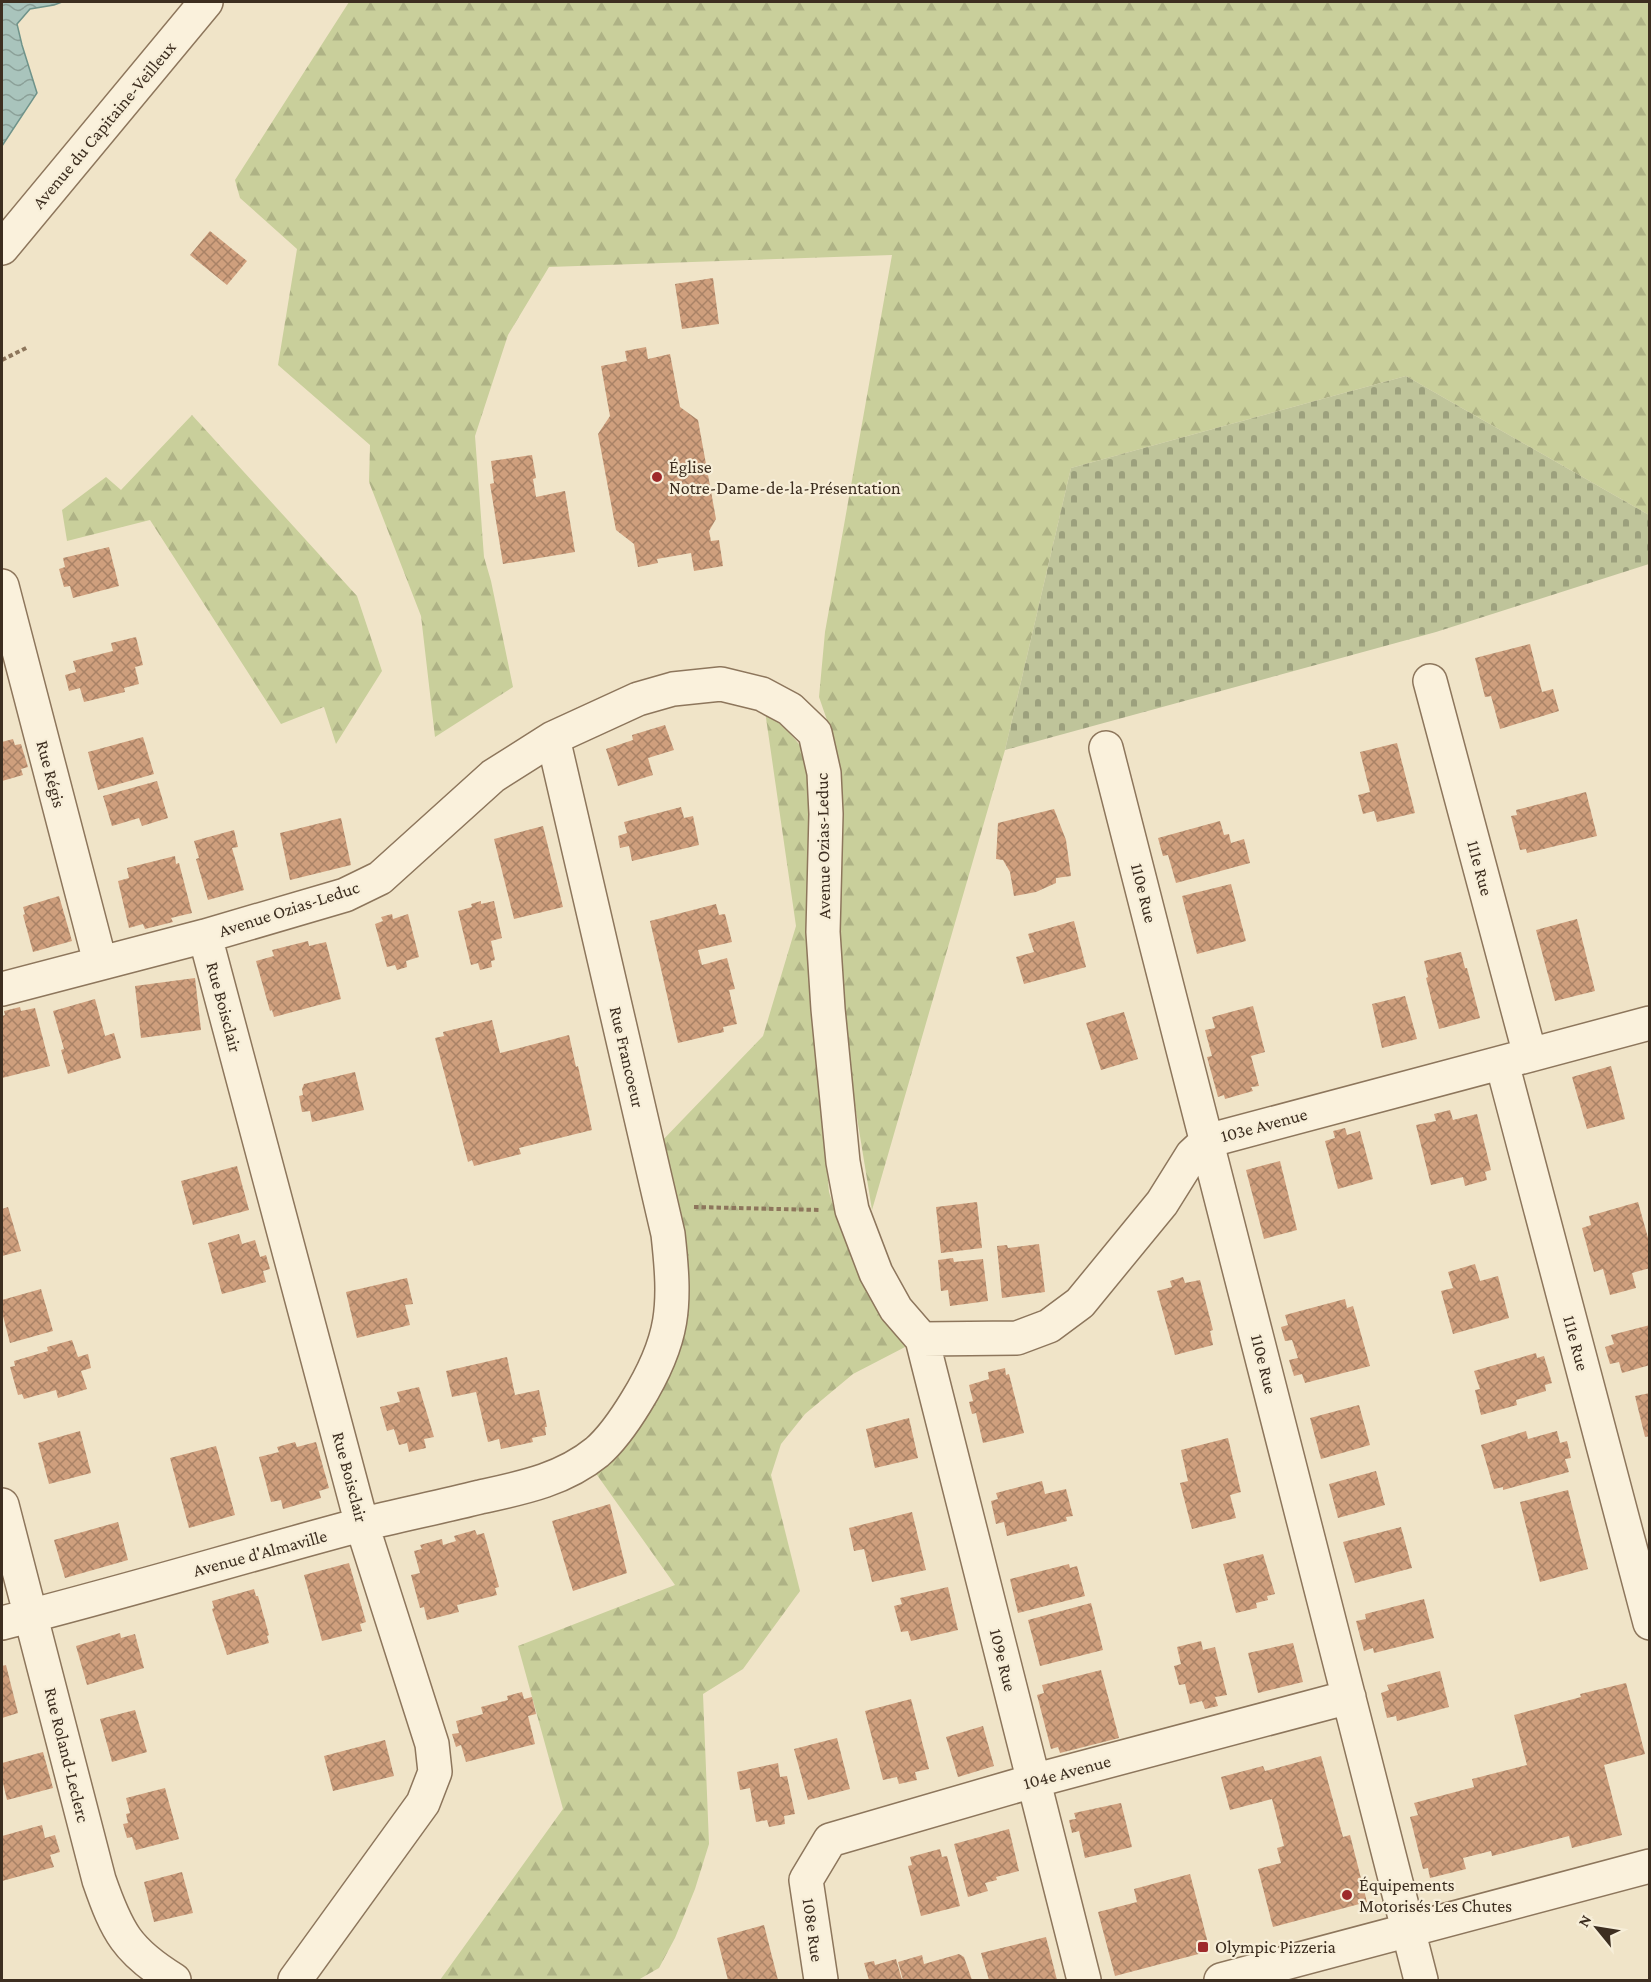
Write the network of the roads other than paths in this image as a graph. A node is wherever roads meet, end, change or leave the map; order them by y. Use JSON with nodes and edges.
{"nodes":[{"id":1,"x":202,"y":4,"type":"edge"},
{"id":2,"x":2,"y":248,"type":"edge"},
{"id":3,"x":2,"y":586,"type":"edge"},
{"id":4,"x":1430,"y":681,"type":"dead end"},
{"id":5,"x":553,"y":738,"type":"junction"},
{"id":6,"x":1106,"y":748,"type":"dead end"},
{"id":7,"x":205,"y":936,"type":"junction"},
{"id":8,"x":100,"y":962,"type":"junction"},
{"id":9,"x":2,"y":988,"type":"edge"},
{"id":10,"x":1650,"y":1023,"type":"edge"},
{"id":11,"x":1516,"y":1059,"type":"junction"},
{"id":12,"x":1207,"y":1140,"type":"junction"},
{"id":13,"x":922,"y":1339,"type":"junction"},
{"id":14,"x":653,"y":1375,"type":"joint"},
{"id":15,"x":2,"y":1505,"type":"edge"},
{"id":16,"x":362,"y":1525,"type":"junction"},
{"id":17,"x":17,"y":1620,"type":"edge"},
{"id":18,"x":1650,"y":1623,"type":"edge"},
{"id":19,"x":1350,"y":1697,"type":"junction"},
{"id":20,"x":1034,"y":1781,"type":"junction"},
{"id":21,"x":1650,"y":1866,"type":"edge"},
{"id":22,"x":806,"y":1880,"type":"joint"},
{"id":23,"x":1408,"y":1932,"type":"junction"},
{"id":24,"x":174,"y":1980,"type":"edge"},
{"id":25,"x":295,"y":1980,"type":"edge"},
{"id":26,"x":821,"y":1980,"type":"edge"},
{"id":27,"x":1084,"y":1980,"type":"edge"},
{"id":28,"x":1221,"y":1980,"type":"edge"},
{"id":29,"x":1421,"y":1980,"type":"edge"}],
"edges":[{"from":1,"to":2,"type":"street","name":"Avenue du Capitaine-Veilleux"},
{"from":3,"to":8,"type":"street","name":"Rue Régis"},
{"from":4,"to":11,"type":"street","name":"111e Rue"},
{"from":5,"to":7,"type":"street","name":"Avenue Ozias-Leduc"},
{"from":5,"to":13,"type":"street","name":"Avenue Ozias-Leduc"},
{"from":5,"to":14,"type":"street","name":"Rue Francoeur"},
{"from":6,"to":12,"type":"street","name":"110e Rue"},
{"from":7,"to":8,"type":"street","name":"Avenue Ozias-Leduc"},
{"from":7,"to":16,"type":"street","name":"Rue Boisclair"},
{"from":8,"to":9,"type":"street","name":"Avenue Ozias-Leduc"},
{"from":10,"to":11,"type":"street","name":"103e Avenue"},
{"from":11,"to":12,"type":"street","name":"103e Avenue"},
{"from":11,"to":18,"type":"street","name":"111e Rue"},
{"from":12,"to":13,"type":"street","name":"103e Avenue"},
{"from":12,"to":19,"type":"street","name":"110e Rue"},
{"from":13,"to":20,"type":"street","name":"109e Rue"},
{"from":14,"to":16,"type":"street","name":"Avenue d'Almaville"},
{"from":15,"to":17,"type":"street","name":"Rue Roland-Leclerc"},
{"from":16,"to":17,"type":"street","name":"Avenue d'Almaville"},
{"from":16,"to":25,"type":"street","name":"Rue Boisclair"},
{"from":17,"to":24,"type":"street","name":"Rue Roland-Leclerc"},
{"from":19,"to":20,"type":"street","name":"104e Avenue"},
{"from":19,"to":23,"type":"street","name":"110e Rue"},
{"from":20,"to":22,"type":"street","name":"104e Avenue"},
{"from":20,"to":27,"type":"street","name":"109e Rue"},
{"from":21,"to":23,"type":"street"},
{"from":22,"to":26,"type":"street","name":"108e Rue"},
{"from":23,"to":28,"type":"street"},
{"from":23,"to":29,"type":"street","name":"110e Rue"}]}
